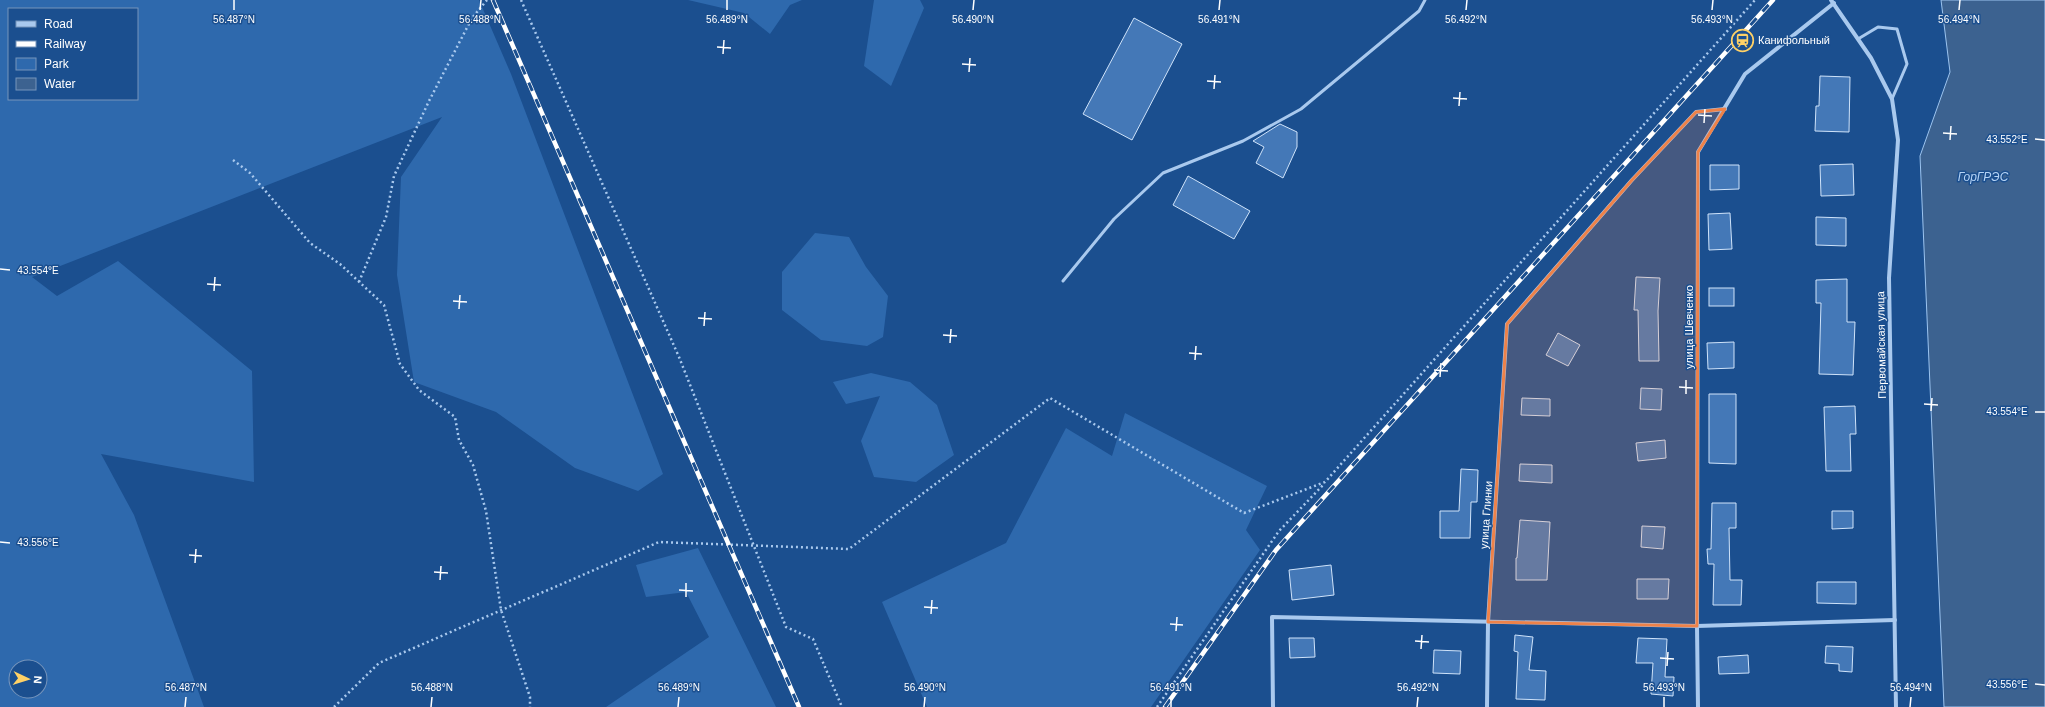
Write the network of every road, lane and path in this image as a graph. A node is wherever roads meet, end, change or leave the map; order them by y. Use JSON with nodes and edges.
{"nodes":[{"id":1,"x":487,"y":0,"type":"edge"},
{"id":2,"x":521,"y":0,"type":"edge"},
{"id":3,"x":1425,"y":0,"type":"edge"},
{"id":4,"x":1755,"y":0,"type":"edge"},
{"id":5,"x":1832,"y":2,"type":"edge"},
{"id":6,"x":1858,"y":39,"type":"junction"},
{"id":7,"x":1892,"y":99,"type":"junction"},
{"id":8,"x":1725,"y":108,"type":"junction"},
{"id":9,"x":233,"y":160,"type":"dead end"},
{"id":10,"x":1063,"y":281,"type":"dead end"},
{"id":11,"x":359,"y":282,"type":"junction"},
{"id":12,"x":1325,"y":482,"type":"junction"},
{"id":13,"x":754,"y":546,"type":"junction"},
{"id":14,"x":502,"y":610,"type":"junction"},
{"id":15,"x":1895,"y":620,"type":"junction"},
{"id":16,"x":1488,"y":622,"type":"junction"},
{"id":17,"x":1697,"y":626,"type":"junction"},
{"id":18,"x":334,"y":707,"type":"edge"},
{"id":19,"x":530,"y":707,"type":"edge"},
{"id":20,"x":842,"y":707,"type":"edge"},
{"id":21,"x":1157,"y":707,"type":"edge"},
{"id":22,"x":1273,"y":707,"type":"edge"},
{"id":23,"x":1487,"y":707,"type":"edge"},
{"id":24,"x":1698,"y":707,"type":"edge"},
{"id":25,"x":1896,"y":707,"type":"edge"}],
"edges":[{"from":1,"to":11,"type":"path"},
{"from":2,"to":13,"type":"path"},
{"from":3,"to":10,"type":"lane"},
{"from":4,"to":12,"type":"path"},
{"from":5,"to":6,"type":"street","name":"Первомайская улица"},
{"from":5,"to":8,"type":"street","name":"улица Шевченко"},
{"from":6,"to":7,"type":"street","name":"Первомайская улица"},
{"from":6,"to":7,"type":"lane"},
{"from":7,"to":15,"type":"street","name":"Первомайская улица"},
{"from":8,"to":16,"type":"street","name":"улица Глинки"},
{"from":8,"to":17,"type":"street","name":"улица Шевченко"},
{"from":9,"to":11,"type":"path"},
{"from":11,"to":14,"type":"path"},
{"from":12,"to":13,"type":"path"},
{"from":12,"to":21,"type":"path"},
{"from":13,"to":14,"type":"path"},
{"from":13,"to":20,"type":"path"},
{"from":14,"to":18,"type":"path"},
{"from":14,"to":19,"type":"path"},
{"from":15,"to":17,"type":"street"},
{"from":15,"to":25,"type":"street","name":"Первомайская улица"},
{"from":16,"to":17,"type":"street"},
{"from":16,"to":22,"type":"street"},
{"from":16,"to":23,"type":"street","name":"улица Глинки"},
{"from":17,"to":24,"type":"street","name":"улица Шевченко"}]}
